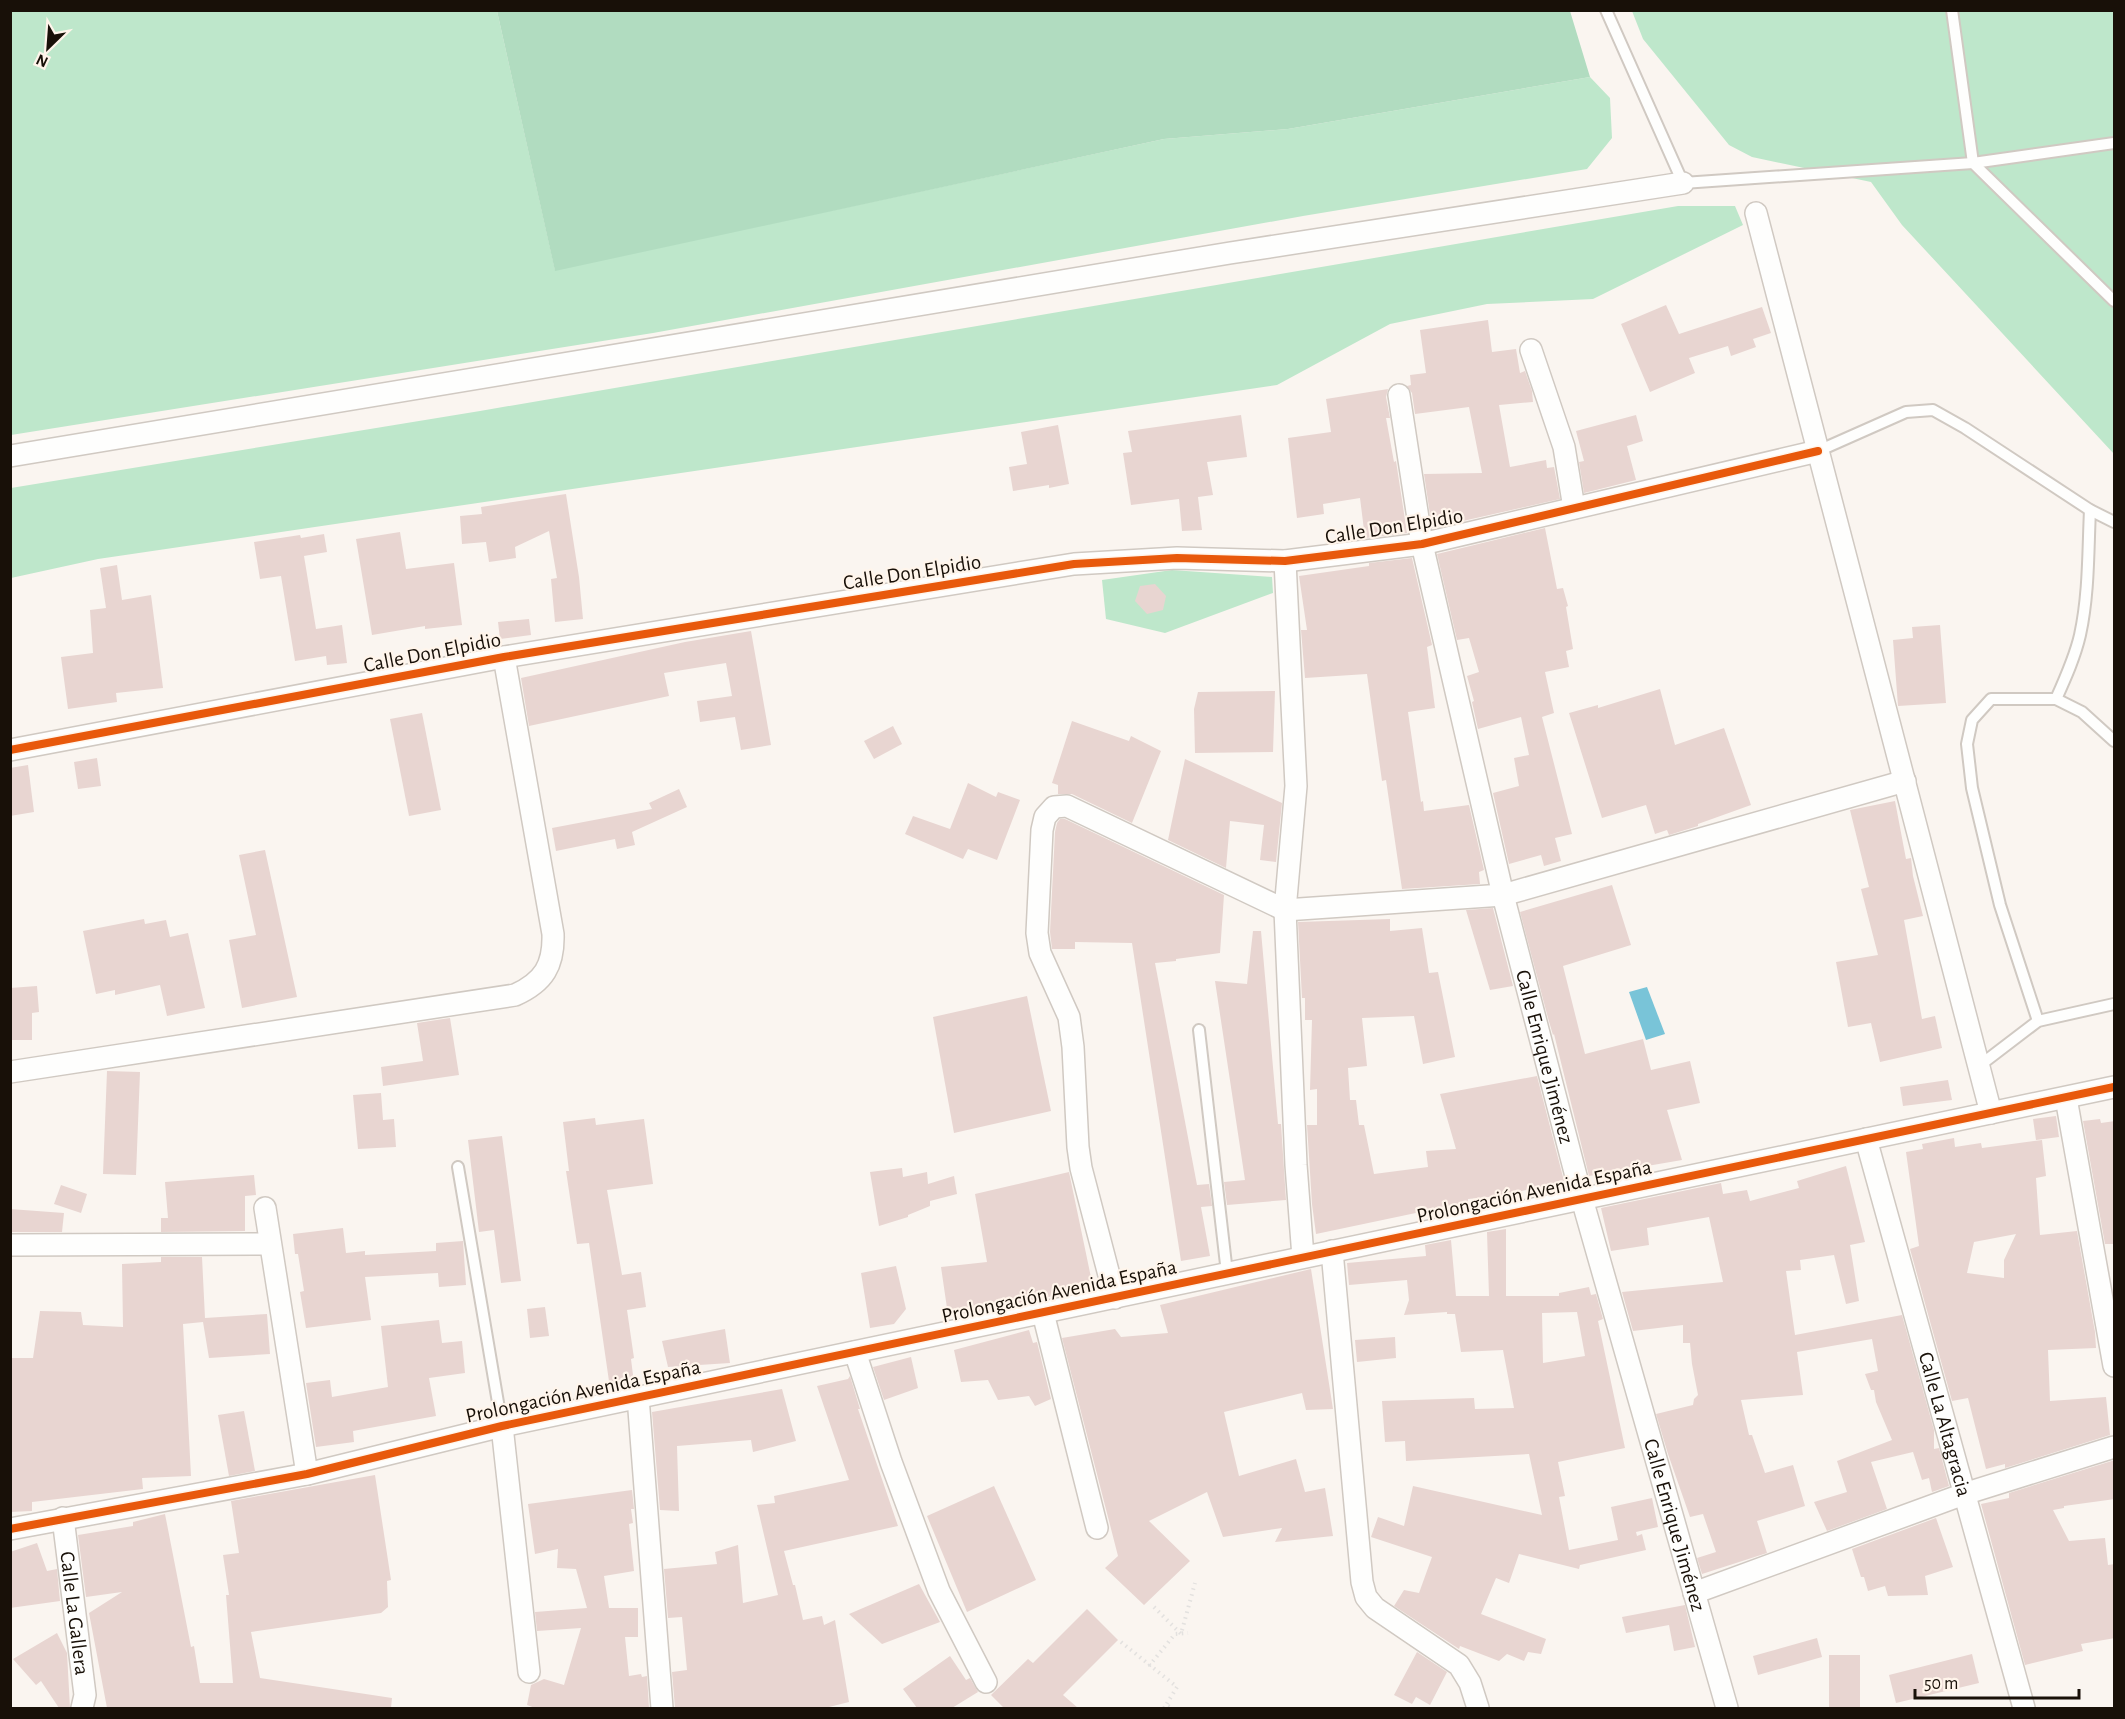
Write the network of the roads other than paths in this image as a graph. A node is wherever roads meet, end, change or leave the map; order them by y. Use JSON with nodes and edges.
{"nodes":[{"id":1,"x":1606,"y":10,"type":"edge"},
{"id":2,"x":1952,"y":10,"type":"edge"},
{"id":3,"x":2115,"y":143,"type":"edge"},
{"id":4,"x":1973,"y":163,"type":"junction"},
{"id":5,"x":1683,"y":183,"type":"junction"},
{"id":6,"x":1756,"y":213,"type":"dead end"},
{"id":7,"x":2115,"y":301,"type":"edge"},
{"id":8,"x":1531,"y":350,"type":"dead end"},
{"id":9,"x":1399,"y":395,"type":"dead end"},
{"id":10,"x":1818,"y":451,"type":"junction"},
{"id":11,"x":10,"y":456,"type":"edge"},
{"id":12,"x":1574,"y":508,"type":"junction"},
{"id":13,"x":2090,"y":510,"type":"junction"},
{"id":14,"x":2115,"y":522,"type":"edge"},
{"id":15,"x":1422,"y":544,"type":"junction"},
{"id":16,"x":1285,"y":561,"type":"junction"},
{"id":17,"x":504,"y":657,"type":"junction"},
{"id":18,"x":2056,"y":699,"type":"junction"},
{"id":19,"x":2115,"y":741,"type":"edge"},
{"id":20,"x":10,"y":750,"type":"edge"},
{"id":21,"x":1905,"y":782,"type":"junction"},
{"id":22,"x":1503,"y":896,"type":"junction"},
{"id":23,"x":1285,"y":910,"type":"junction"},
{"id":24,"x":2115,"y":1004,"type":"edge"},
{"id":25,"x":2038,"y":1021,"type":"junction"},
{"id":26,"x":1199,"y":1030,"type":"dead end"},
{"id":27,"x":1979,"y":1066,"type":"junction"},
{"id":28,"x":10,"y":1072,"type":"edge"},
{"id":29,"x":2115,"y":1086,"type":"edge"},
{"id":30,"x":2066,"y":1098,"type":"junction"},
{"id":31,"x":1992,"y":1113,"type":"junction"},
{"id":32,"x":1866,"y":1139,"type":"junction"},
{"id":33,"x":458,"y":1167,"type":"dead end"},
{"id":34,"x":1582,"y":1199,"type":"junction"},
{"id":35,"x":265,"y":1208,"type":"dead end"},
{"id":36,"x":270,"y":1244,"type":"junction"},
{"id":37,"x":10,"y":1245,"type":"edge"},
{"id":38,"x":1332,"y":1251,"type":"junction"},
{"id":39,"x":1304,"y":1257,"type":"junction"},
{"id":40,"x":1227,"y":1274,"type":"junction"},
{"id":41,"x":1115,"y":1298,"type":"junction"},
{"id":42,"x":1043,"y":1313,"type":"junction"},
{"id":43,"x":855,"y":1352,"type":"junction"},
{"id":44,"x":2115,"y":1366,"type":"edge"},
{"id":45,"x":638,"y":1397,"type":"junction"},
{"id":46,"x":502,"y":1426,"type":"junction"},
{"id":47,"x":2115,"y":1447,"type":"edge"},
{"id":48,"x":306,"y":1474,"type":"junction"},
{"id":49,"x":1964,"y":1494,"type":"junction"},
{"id":50,"x":63,"y":1518,"type":"junction"},
{"id":51,"x":10,"y":1528,"type":"edge"},
{"id":52,"x":1097,"y":1528,"type":"dead end"},
{"id":53,"x":1694,"y":1593,"type":"junction"},
{"id":54,"x":528,"y":1672,"type":"dead end"},
{"id":55,"x":986,"y":1682,"type":"dead end"},
{"id":56,"x":82,"y":1708,"type":"edge"},
{"id":57,"x":662,"y":1708,"type":"edge"},
{"id":58,"x":1478,"y":1708,"type":"edge"},
{"id":59,"x":1728,"y":1708,"type":"edge"},
{"id":60,"x":2024,"y":1708,"type":"edge"}],
"edges":[{"from":1,"to":5,"type":"lane"},
{"from":2,"to":4,"type":"lane"},
{"from":3,"to":4,"type":"lane"},
{"from":4,"to":5,"type":"lane"},
{"from":4,"to":7,"type":"lane"},
{"from":5,"to":11,"type":"street"},
{"from":6,"to":10,"type":"street"},
{"from":8,"to":12,"type":"street"},
{"from":9,"to":15,"type":"street","name":"Calle Enrique Jiménez"},
{"from":10,"to":12,"type":"street","name":"Calle Don Elpidio"},
{"from":10,"to":13,"type":"lane"},
{"from":10,"to":21,"type":"street"},
{"from":12,"to":15,"type":"street","name":"Calle Don Elpidio"},
{"from":13,"to":14,"type":"lane"},
{"from":13,"to":18,"type":"lane"},
{"from":15,"to":16,"type":"street","name":"Calle Don Elpidio"},
{"from":15,"to":22,"type":"street","name":"Calle Enrique Jiménez"},
{"from":16,"to":17,"type":"street","name":"Calle Don Elpidio"},
{"from":16,"to":23,"type":"street"},
{"from":17,"to":20,"type":"street","name":"Calle Don Elpidio"},
{"from":17,"to":28,"type":"street"},
{"from":18,"to":19,"type":"lane"},
{"from":18,"to":25,"type":"lane"},
{"from":21,"to":22,"type":"street"},
{"from":21,"to":27,"type":"street"},
{"from":22,"to":23,"type":"street"},
{"from":22,"to":34,"type":"street","name":"Calle Enrique Jiménez"},
{"from":23,"to":39,"type":"street"},
{"from":23,"to":41,"type":"street"},
{"from":24,"to":25,"type":"lane"},
{"from":25,"to":27,"type":"lane"},
{"from":26,"to":40,"type":"lane"},
{"from":27,"to":31,"type":"street"},
{"from":29,"to":30,"type":"street","name":"Prolongación Avenida España"},
{"from":30,"to":31,"type":"street","name":"Prolongación Avenida España"},
{"from":30,"to":44,"type":"street"},
{"from":31,"to":32,"type":"street","name":"Prolongación Avenida España"},
{"from":32,"to":34,"type":"street","name":"Prolongación Avenida España"},
{"from":32,"to":49,"type":"street","name":"Calle La Altagracia"},
{"from":33,"to":46,"type":"lane"},
{"from":34,"to":38,"type":"street","name":"Prolongación Avenida España"},
{"from":34,"to":53,"type":"street","name":"Calle Enrique Jiménez"},
{"from":35,"to":36,"type":"street"},
{"from":36,"to":37,"type":"street"},
{"from":36,"to":48,"type":"street"},
{"from":38,"to":39,"type":"street","name":"Prolongación Avenida España"},
{"from":38,"to":58,"type":"street"},
{"from":39,"to":40,"type":"street","name":"Prolongación Avenida España"},
{"from":40,"to":41,"type":"street","name":"Prolongación Avenida España"},
{"from":41,"to":42,"type":"street","name":"Prolongación Avenida España"},
{"from":42,"to":43,"type":"street","name":"Prolongación Avenida España"},
{"from":42,"to":52,"type":"street"},
{"from":43,"to":45,"type":"street","name":"Prolongación Avenida España"},
{"from":43,"to":55,"type":"street"},
{"from":45,"to":46,"type":"street","name":"Prolongación Avenida España"},
{"from":45,"to":57,"type":"street"},
{"from":46,"to":48,"type":"street","name":"Prolongación Avenida España"},
{"from":46,"to":54,"type":"street"},
{"from":47,"to":49,"type":"street"},
{"from":48,"to":50,"type":"street","name":"Prolongación Avenida España"},
{"from":49,"to":53,"type":"street"},
{"from":49,"to":60,"type":"street","name":"Calle La Altagracia"},
{"from":50,"to":51,"type":"street","name":"Prolongación Avenida España"},
{"from":50,"to":56,"type":"street","name":"Calle La Gallera"},
{"from":53,"to":59,"type":"street","name":"Calle Enrique Jiménez"}]}
